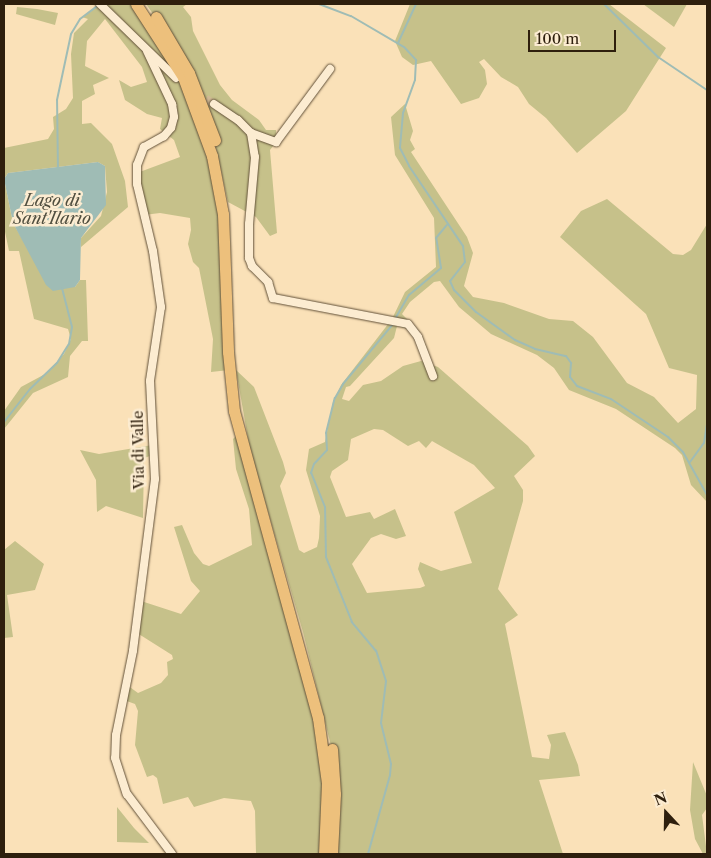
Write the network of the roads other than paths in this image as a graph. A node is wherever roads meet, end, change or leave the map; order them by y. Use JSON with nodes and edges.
{"nodes":[{"id":1,"x":100,"y":4,"type":"edge"},
{"id":2,"x":136,"y":4,"type":"edge"},
{"id":3,"x":146,"y":4,"type":"edge"},
{"id":4,"x":147,"y":51,"type":"junction"},
{"id":5,"x":330,"y":69,"type":"dead end"},
{"id":6,"x":176,"y":78,"type":"dead end"},
{"id":7,"x":214,"y":104,"type":"tunnel mouth"},
{"id":8,"x":251,"y":133,"type":"junction"},
{"id":9,"x":433,"y":376,"type":"dead end"},
{"id":10,"x":172,"y":854,"type":"edge"},
{"id":11,"x":324,"y":854,"type":"edge"},
{"id":12,"x":332,"y":854,"type":"edge"}],
"edges":[{"from":1,"to":4,"type":"street"},
{"from":2,"to":11,"type":"highway"},
{"from":3,"to":12,"type":"highway"},
{"from":4,"to":6,"type":"street"},
{"from":4,"to":10,"type":"street","name":"Via di Valle"},
{"from":5,"to":8,"type":"street"},
{"from":7,"to":8,"type":"street"},
{"from":8,"to":9,"type":"street"}]}
